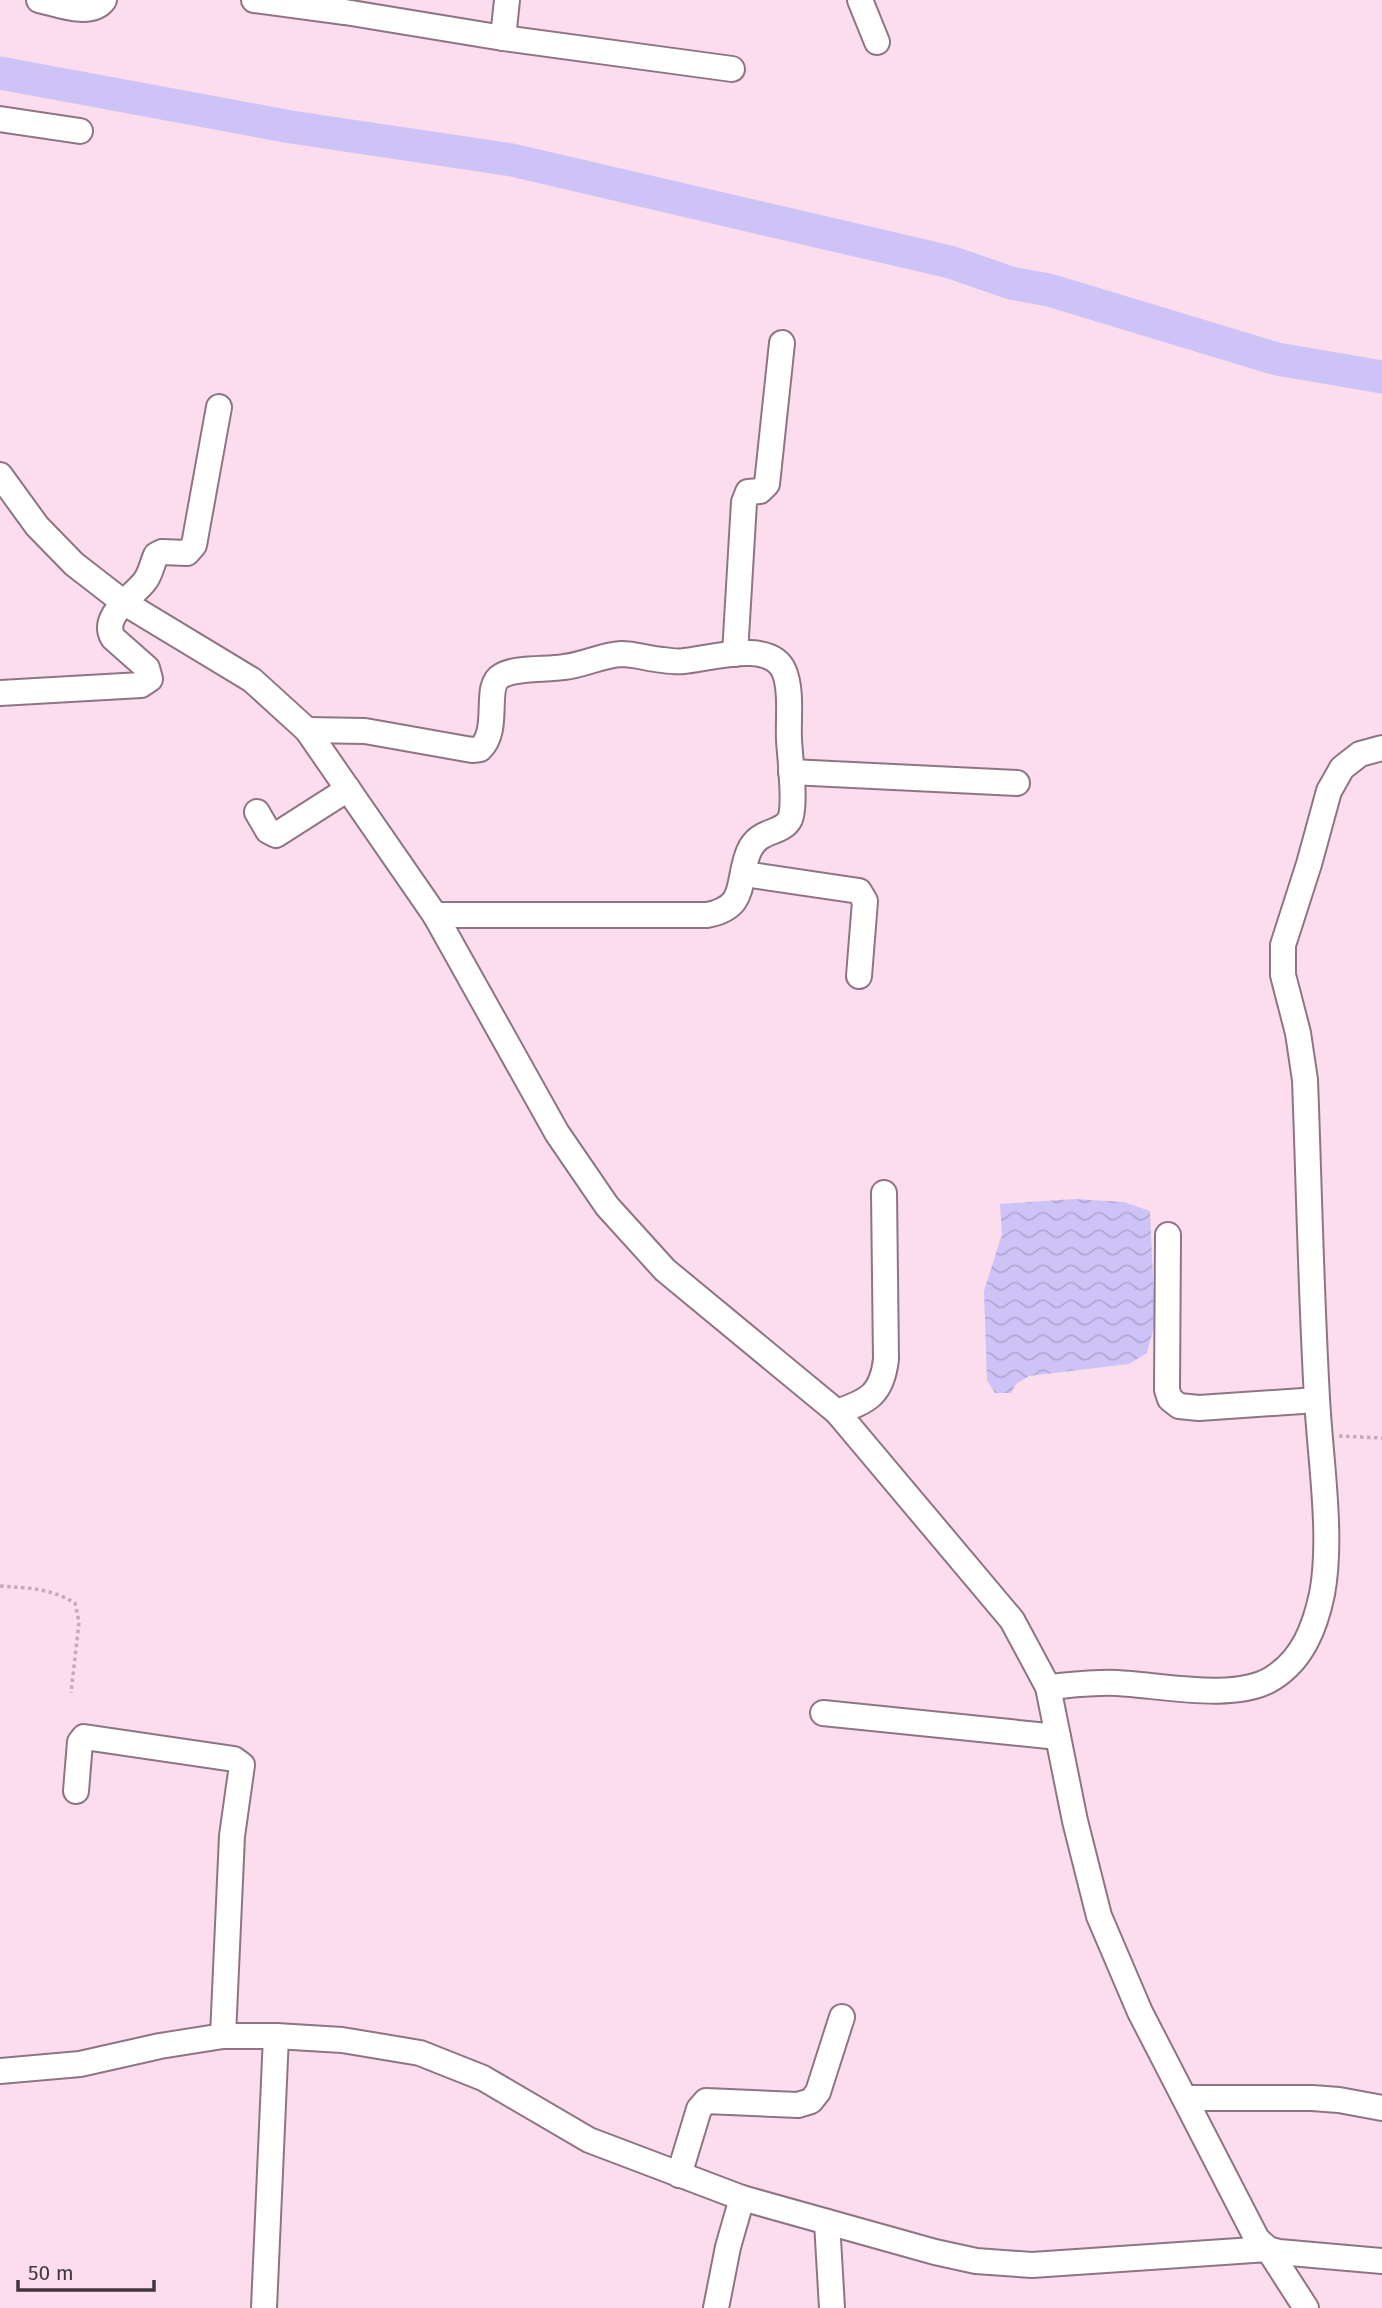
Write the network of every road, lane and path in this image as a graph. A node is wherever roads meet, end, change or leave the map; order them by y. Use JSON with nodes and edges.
{"nodes":[{"id":1,"x":39,"y":0,"type":"edge"},
{"id":2,"x":104,"y":0,"type":"edge"},
{"id":3,"x":254,"y":0,"type":"edge"},
{"id":4,"x":507,"y":0,"type":"edge"},
{"id":5,"x":860,"y":0,"type":"edge"},
{"id":6,"x":346,"y":6,"type":"edge"},
{"id":7,"x":503,"y":38,"type":"junction"},
{"id":8,"x":877,"y":42,"type":"dead end"},
{"id":9,"x":732,"y":69,"type":"dead end"},
{"id":10,"x":0,"y":119,"type":"edge"},
{"id":11,"x":80,"y":131,"type":"dead end"},
{"id":12,"x":782,"y":343,"type":"dead end"},
{"id":13,"x":219,"y":407,"type":"dead end"},
{"id":14,"x":1,"y":479,"type":"edge"},
{"id":15,"x":123,"y":603,"type":"junction"},
{"id":16,"x":735,"y":654,"type":"junction"},
{"id":17,"x":0,"y":693,"type":"edge"},
{"id":18,"x":307,"y":730,"type":"junction"},
{"id":19,"x":1382,"y":748,"type":"edge"},
{"id":20,"x":791,"y":772,"type":"junction"},
{"id":21,"x":1017,"y":783,"type":"dead end"},
{"id":22,"x":348,"y":789,"type":"junction"},
{"id":23,"x":257,"y":812,"type":"dead end"},
{"id":24,"x":744,"y":874,"type":"junction"},
{"id":25,"x":435,"y":915,"type":"junction"},
{"id":26,"x":859,"y":976,"type":"dead end"},
{"id":27,"x":884,"y":1193,"type":"dead end"},
{"id":28,"x":1168,"y":1235,"type":"dead end"},
{"id":29,"x":1317,"y":1400,"type":"junction"},
{"id":30,"x":837,"y":1412,"type":"junction"},
{"id":31,"x":1320,"y":1435,"type":"junction"},
{"id":32,"x":1382,"y":1438,"type":"edge"},
{"id":33,"x":0,"y":1586,"type":"edge"},
{"id":34,"x":1048,"y":1687,"type":"junction"},
{"id":35,"x":71,"y":1693,"type":"dead end"},
{"id":36,"x":823,"y":1713,"type":"dead end"},
{"id":37,"x":1058,"y":1737,"type":"junction"},
{"id":38,"x":76,"y":1791,"type":"dead end"},
{"id":39,"x":842,"y":2017,"type":"dead end"},
{"id":40,"x":223,"y":2036,"type":"junction"},
{"id":41,"x":276,"y":2036,"type":"junction"},
{"id":42,"x":0,"y":2071,"type":"edge"},
{"id":43,"x":1185,"y":2098,"type":"junction"},
{"id":44,"x":1382,"y":2108,"type":"edge"},
{"id":45,"x":678,"y":2175,"type":"junction"},
{"id":46,"x":742,"y":2198,"type":"junction"},
{"id":47,"x":827,"y":2222,"type":"junction"},
{"id":48,"x":1268,"y":2249,"type":"junction"},
{"id":49,"x":1382,"y":2261,"type":"edge"},
{"id":50,"x":264,"y":2308,"type":"edge"},
{"id":51,"x":716,"y":2308,"type":"edge"},
{"id":52,"x":832,"y":2308,"type":"edge"},
{"id":53,"x":1306,"y":2308,"type":"edge"}],
"edges":[{"from":1,"to":2,"type":"street"},
{"from":3,"to":6,"type":"street"},
{"from":4,"to":7,"type":"street"},
{"from":5,"to":8,"type":"street"},
{"from":6,"to":7,"type":"street"},
{"from":7,"to":9,"type":"street"},
{"from":10,"to":11,"type":"street"},
{"from":12,"to":16,"type":"street"},
{"from":13,"to":15,"type":"street"},
{"from":14,"to":15,"type":"street"},
{"from":15,"to":17,"type":"street"},
{"from":15,"to":18,"type":"street"},
{"from":16,"to":18,"type":"street"},
{"from":16,"to":20,"type":"street"},
{"from":18,"to":22,"type":"street"},
{"from":19,"to":29,"type":"street"},
{"from":20,"to":21,"type":"street"},
{"from":20,"to":24,"type":"street"},
{"from":22,"to":23,"type":"street"},
{"from":22,"to":25,"type":"street"},
{"from":24,"to":25,"type":"street"},
{"from":24,"to":26,"type":"street"},
{"from":25,"to":30,"type":"street"},
{"from":27,"to":30,"type":"street"},
{"from":28,"to":29,"type":"street"},
{"from":29,"to":31,"type":"street"},
{"from":30,"to":34,"type":"street"},
{"from":31,"to":32,"type":"path"},
{"from":31,"to":34,"type":"street"},
{"from":33,"to":35,"type":"path"},
{"from":34,"to":37,"type":"street"},
{"from":36,"to":37,"type":"street"},
{"from":37,"to":43,"type":"street"},
{"from":38,"to":40,"type":"street"},
{"from":39,"to":45,"type":"street"},
{"from":40,"to":41,"type":"street"},
{"from":40,"to":42,"type":"street"},
{"from":41,"to":45,"type":"street"},
{"from":41,"to":50,"type":"street"},
{"from":43,"to":44,"type":"street"},
{"from":43,"to":48,"type":"street"},
{"from":45,"to":46,"type":"street"},
{"from":46,"to":47,"type":"street"},
{"from":46,"to":51,"type":"street"},
{"from":47,"to":48,"type":"street"},
{"from":47,"to":52,"type":"street"},
{"from":48,"to":49,"type":"street"},
{"from":48,"to":53,"type":"street"}]}
